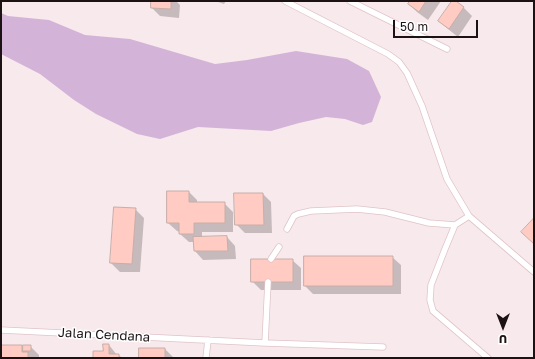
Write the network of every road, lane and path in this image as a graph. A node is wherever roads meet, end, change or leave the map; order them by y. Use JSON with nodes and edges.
{"nodes":[{"id":1,"x":285,"y":1,"type":"edge"},
{"id":2,"x":350,"y":1,"type":"edge"},
{"id":3,"x":447,"y":49,"type":"dead end"},
{"id":4,"x":469,"y":216,"type":"junction"},
{"id":5,"x":455,"y":225,"type":"junction"},
{"id":6,"x":287,"y":229,"type":"dead end"},
{"id":7,"x":279,"y":247,"type":"dead end"},
{"id":8,"x":271,"y":259,"type":"dead end"},
{"id":9,"x":534,"y":272,"type":"edge"},
{"id":10,"x":268,"y":282,"type":"dead end"},
{"id":11,"x":1,"y":330,"type":"edge"},
{"id":12,"x":208,"y":340,"type":"junction"},
{"id":13,"x":265,"y":343,"type":"junction"},
{"id":14,"x":383,"y":347,"type":"dead end"},
{"id":15,"x":206,"y":358,"type":"edge"},
{"id":16,"x":488,"y":358,"type":"edge"}],
"edges":[{"from":1,"to":4,"type":"lane"},
{"from":2,"to":3,"type":"lane"},
{"from":4,"to":5,"type":"lane"},
{"from":4,"to":9,"type":"lane"},
{"from":5,"to":6,"type":"lane"},
{"from":5,"to":16,"type":"lane"},
{"from":7,"to":8,"type":"lane"},
{"from":10,"to":13,"type":"lane"},
{"from":11,"to":12,"type":"lane","name":"Jalan Cendana"},
{"from":12,"to":13,"type":"lane","name":"Jalan Cendana"},
{"from":12,"to":15,"type":"lane"},
{"from":13,"to":14,"type":"lane","name":"Jalan Cendana"}]}
